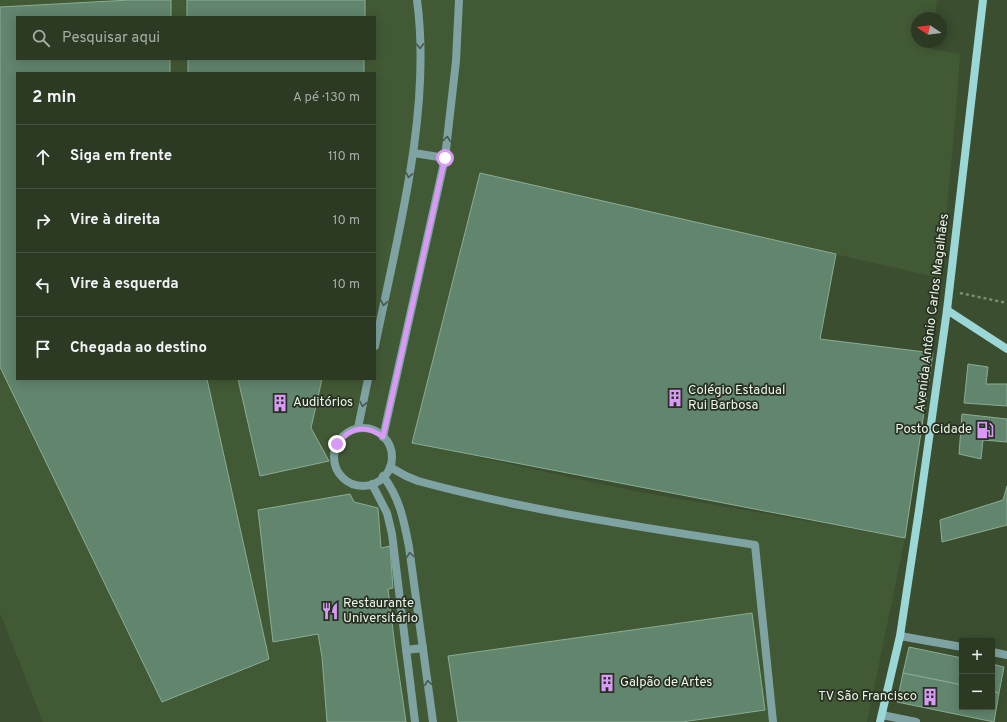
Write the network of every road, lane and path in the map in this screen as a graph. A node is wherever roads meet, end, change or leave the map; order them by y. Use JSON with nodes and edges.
{"nodes":[{"id":1,"x":417,"y":0,"type":"edge"},
{"id":2,"x":459,"y":0,"type":"edge"},
{"id":3,"x":983,"y":0,"type":"edge"},
{"id":4,"x":414,"y":153,"type":"junction"},
{"id":5,"x":445,"y":158,"type":"junction"},
{"id":6,"x":949,"y":291,"type":"junction"},
{"id":7,"x":1007,"y":303,"type":"edge"},
{"id":8,"x":947,"y":310,"type":"junction"},
{"id":9,"x":376,"y":341,"type":"edge"},
{"id":10,"x":1007,"y":349,"type":"edge"},
{"id":11,"x":368,"y":380,"type":"edge"},
{"id":12,"x":358,"y":428,"type":"junction"},
{"id":13,"x":383,"y":437,"type":"junction"},
{"id":14,"x":390,"y":467,"type":"junction"},
{"id":15,"x":384,"y":476,"type":"junction"},
{"id":16,"x":372,"y":484,"type":"junction"},
{"id":17,"x":900,"y":636,"type":"junction"},
{"id":18,"x":959,"y":646,"type":"edge"},
{"id":19,"x":423,"y":648,"type":"junction"},
{"id":20,"x":406,"y":650,"type":"junction"},
{"id":21,"x":995,"y":653,"type":"edge"},
{"id":22,"x":1007,"y":655,"type":"edge"},
{"id":23,"x":881,"y":718,"type":"edge"},
{"id":24,"x":415,"y":722,"type":"edge"},
{"id":25,"x":433,"y":722,"type":"edge"},
{"id":26,"x":773,"y":722,"type":"edge"},
{"id":27,"x":916,"y":722,"type":"edge"}],
"edges":[{"from":1,"to":4,"type":"street","one_way":true},
{"from":5,"to":2,"type":"street","one_way":true},
{"from":3,"to":6,"type":"street","name":"Avenida Antônio Carlos Magalhães"},
{"from":4,"to":5,"type":"street"},
{"from":4,"to":9,"type":"street","one_way":true},
{"from":5,"to":13,"type":"street"},
{"from":6,"to":7,"type":"path"},
{"from":6,"to":8,"type":"street","name":"Avenida Antônio Carlos Magalhães"},
{"from":8,"to":10,"type":"street"},
{"from":8,"to":17,"type":"street","name":"Avenida Antônio Carlos Magalhães"},
{"from":11,"to":12,"type":"street","one_way":true},
{"from":12,"to":13,"type":"street"},
{"from":12,"to":16,"type":"street"},
{"from":13,"to":14,"type":"street"},
{"from":14,"to":15,"type":"street"},
{"from":14,"to":26,"type":"street"},
{"from":15,"to":16,"type":"street"},
{"from":19,"to":15,"type":"street","one_way":true},
{"from":16,"to":20,"type":"street"},
{"from":17,"to":18,"type":"street"},
{"from":17,"to":23,"type":"street","name":"Avenida Antônio Carlos Magalhães"},
{"from":19,"to":20,"type":"street"},
{"from":25,"to":19,"type":"street","one_way":true},
{"from":20,"to":24,"type":"street"},
{"from":21,"to":22,"type":"street"},
{"from":23,"to":27,"type":"street"}]}
